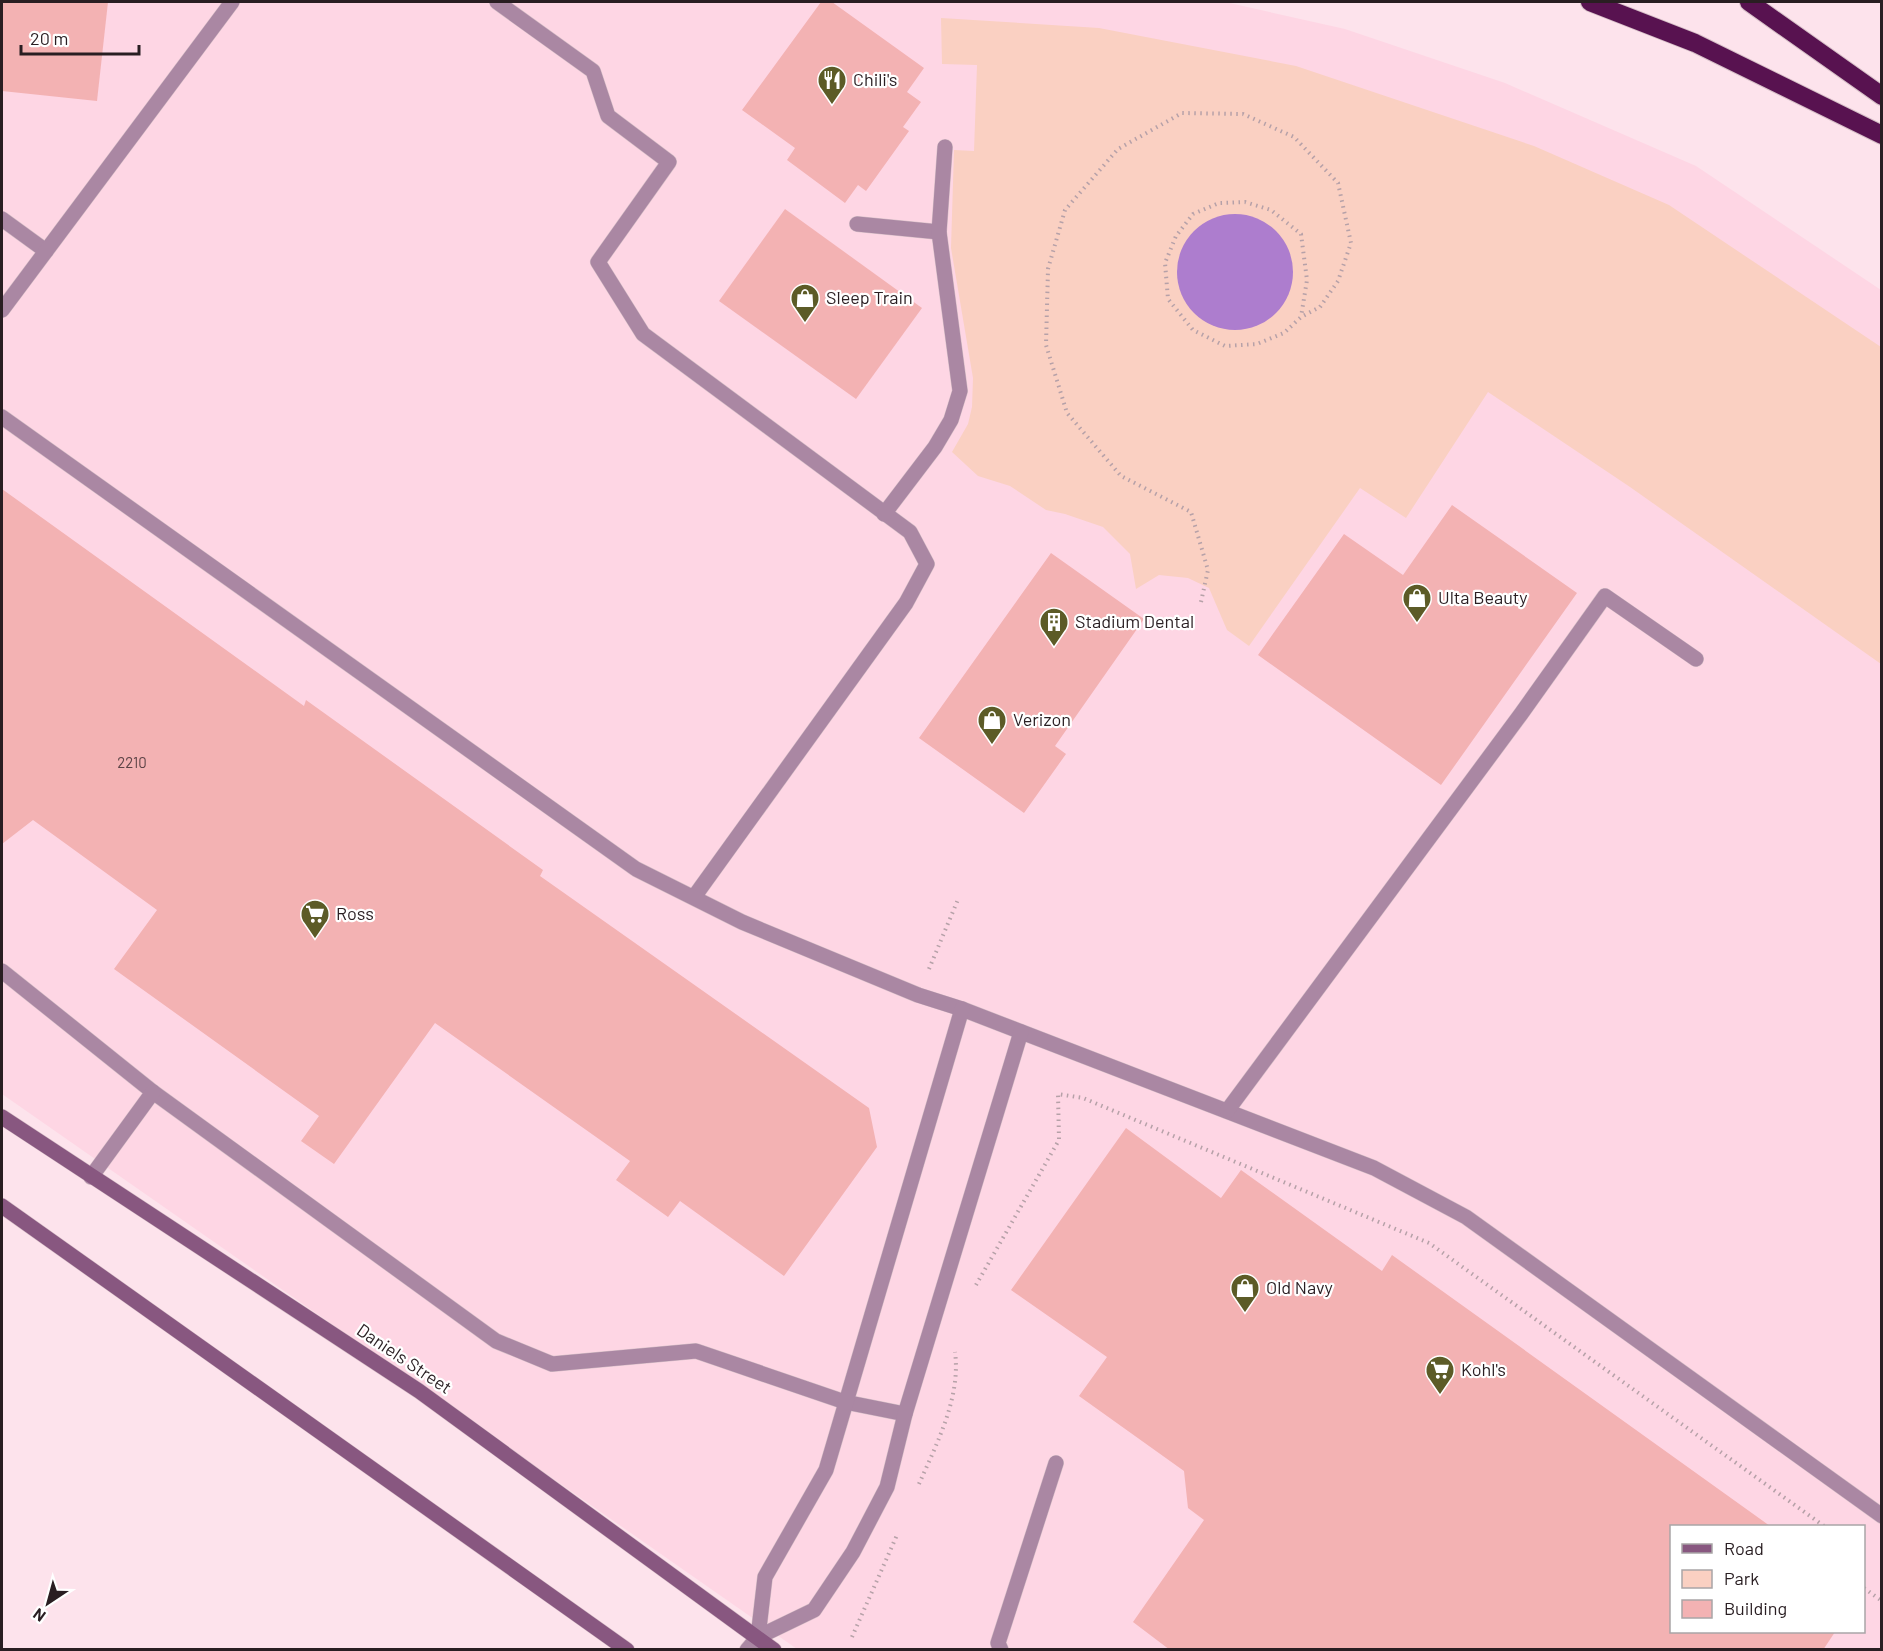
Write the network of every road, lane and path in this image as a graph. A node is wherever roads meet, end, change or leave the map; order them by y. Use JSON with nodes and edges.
{"nodes":[{"id":1,"x":232,"y":2,"type":"edge"},
{"id":2,"x":497,"y":2,"type":"edge"},
{"id":3,"x":1590,"y":2,"type":"edge"},
{"id":4,"x":1749,"y":2,"type":"edge"},
{"id":5,"x":1881,"y":96,"type":"edge"},
{"id":6,"x":1881,"y":135,"type":"edge"},
{"id":7,"x":945,"y":147,"type":"dead end"},
{"id":8,"x":2,"y":219,"type":"edge"},
{"id":9,"x":856,"y":224,"type":"dead end"},
{"id":10,"x":939,"y":232,"type":"junction"},
{"id":11,"x":46,"y":250,"type":"junction"},
{"id":12,"x":2,"y":310,"type":"edge"},
{"id":13,"x":1301,"y":317,"type":"junction"},
{"id":14,"x":2,"y":417,"type":"edge"},
{"id":15,"x":884,"y":514,"type":"junction"},
{"id":16,"x":1201,"y":602,"type":"dead end"},
{"id":17,"x":1696,"y":659,"type":"dead end"},
{"id":18,"x":694,"y":897,"type":"junction"},
{"id":19,"x":959,"y":897,"type":"dead end"},
{"id":20,"x":2,"y":971,"type":"edge"},
{"id":21,"x":918,"y":995,"type":"junction"},
{"id":22,"x":962,"y":1009,"type":"junction"},
{"id":23,"x":1021,"y":1032,"type":"junction"},
{"id":24,"x":153,"y":1092,"type":"junction"},
{"id":25,"x":1227,"y":1111,"type":"junction"},
{"id":26,"x":2,"y":1117,"type":"edge"},
{"id":27,"x":91,"y":1177,"type":"junction"},
{"id":28,"x":2,"y":1206,"type":"edge"},
{"id":29,"x":970,"y":1296,"type":"dead end"},
{"id":30,"x":955,"y":1350,"type":"dead end"},
{"id":31,"x":845,"y":1402,"type":"junction"},
{"id":32,"x":905,"y":1414,"type":"junction"},
{"id":33,"x":1056,"y":1463,"type":"dead end"},
{"id":34,"x":918,"y":1486,"type":"dead end"},
{"id":35,"x":1881,"y":1516,"type":"edge"},
{"id":36,"x":1821,"y":1525,"type":"edge"},
{"id":37,"x":899,"y":1529,"type":"dead end"},
{"id":38,"x":1865,"y":1589,"type":"edge"},
{"id":39,"x":1881,"y":1601,"type":"edge"},
{"id":40,"x":758,"y":1637,"type":"junction"},
{"id":41,"x":852,"y":1637,"type":"dead end"},
{"id":42,"x":627,"y":1650,"type":"edge"},
{"id":43,"x":747,"y":1650,"type":"edge"},
{"id":44,"x":774,"y":1650,"type":"edge"},
{"id":45,"x":1001,"y":1650,"type":"edge"}],
"edges":[{"from":1,"to":11,"type":"street"},
{"from":2,"to":15,"type":"street"},
{"from":3,"to":6,"type":"highway"},
{"from":4,"to":5,"type":"highway"},
{"from":7,"to":10,"type":"street"},
{"from":8,"to":11,"type":"street"},
{"from":9,"to":10,"type":"street"},
{"from":10,"to":15,"type":"street"},
{"from":11,"to":12,"type":"street"},
{"from":13,"to":13,"type":"path"},
{"from":13,"to":16,"type":"path"},
{"from":14,"to":18,"type":"street"},
{"from":15,"to":18,"type":"street"},
{"from":17,"to":25,"type":"street"},
{"from":18,"to":21,"type":"street"},
{"from":19,"to":21,"type":"path"},
{"from":20,"to":24,"type":"street"},
{"from":21,"to":22,"type":"street"},
{"from":22,"to":23,"type":"street"},
{"from":22,"to":31,"type":"street"},
{"from":23,"to":25,"type":"street"},
{"from":23,"to":32,"type":"street"},
{"from":24,"to":27,"type":"street"},
{"from":24,"to":31,"type":"street"},
{"from":25,"to":35,"type":"street"},
{"from":26,"to":27,"type":"main road","name":"Daniels Street"},
{"from":27,"to":40,"type":"main road","name":"Daniels Street"},
{"from":28,"to":42,"type":"main road"},
{"from":29,"to":36,"type":"path"},
{"from":30,"to":34,"type":"path"},
{"from":31,"to":32,"type":"street"},
{"from":31,"to":40,"type":"street"},
{"from":32,"to":40,"type":"street"},
{"from":33,"to":45,"type":"street"},
{"from":37,"to":41,"type":"path"},
{"from":38,"to":39,"type":"path"},
{"from":40,"to":43,"type":"street"},
{"from":40,"to":44,"type":"main road","name":"Daniels Street"}]}
